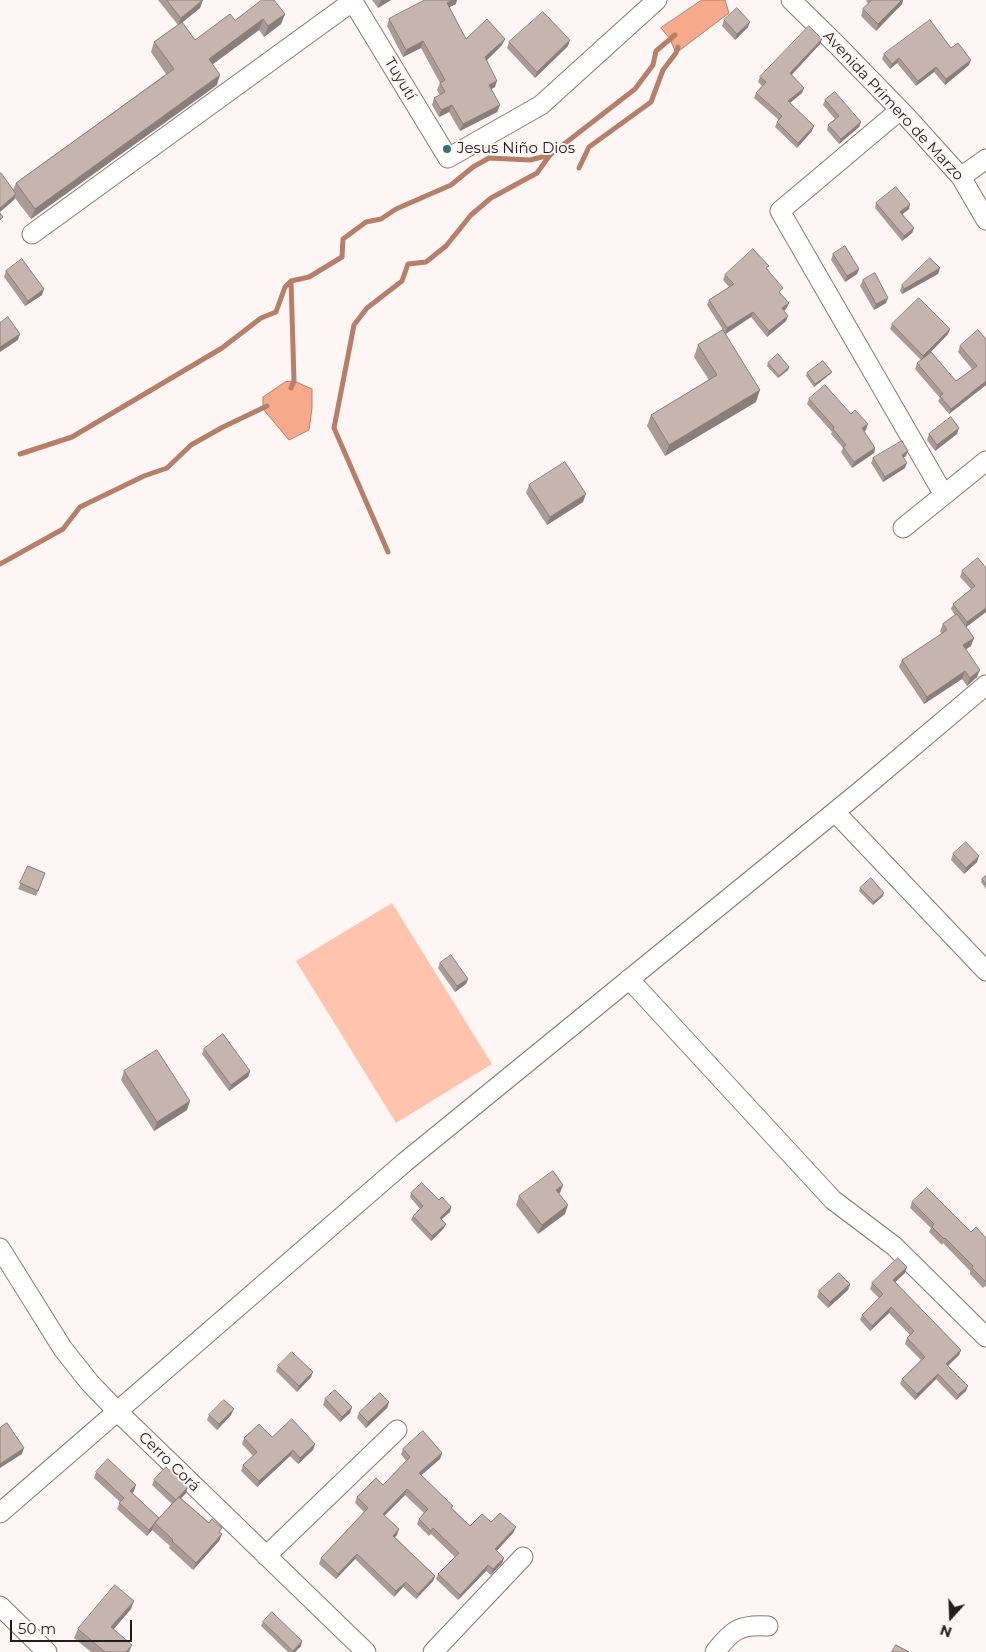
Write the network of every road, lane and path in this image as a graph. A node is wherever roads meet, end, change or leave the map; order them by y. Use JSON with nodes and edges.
{"nodes":[{"id":1,"x":353,"y":0,"type":"edge"},
{"id":2,"x":657,"y":0,"type":"edge"},
{"id":3,"x":791,"y":0,"type":"edge"},
{"id":4,"x":900,"y":110,"type":"junction"},
{"id":5,"x":986,"y":159,"type":"edge"},
{"id":6,"x":961,"y":177,"type":"junction"},
{"id":7,"x":986,"y":220,"type":"edge"},
{"id":8,"x":32,"y":234,"type":"dead end"},
{"id":9,"x":986,"y":461,"type":"edge"},
{"id":10,"x":944,"y":495,"type":"junction"},
{"id":11,"x":904,"y":528,"type":"dead end"},
{"id":12,"x":986,"y":686,"type":"edge"},
{"id":13,"x":835,"y":812,"type":"junction"},
{"id":14,"x":986,"y":971,"type":"edge"},
{"id":15,"x":629,"y":979,"type":"junction"},
{"id":16,"x":0,"y":1248,"type":"edge"},
{"id":17,"x":986,"y":1337,"type":"edge"},
{"id":18,"x":117,"y":1411,"type":"junction"},
{"id":19,"x":397,"y":1430,"type":"dead end"},
{"id":20,"x":0,"y":1513,"type":"edge"},
{"id":21,"x":266,"y":1556,"type":"junction"},
{"id":22,"x":523,"y":1557,"type":"dead end"},
{"id":23,"x":0,"y":1606,"type":"edge"},
{"id":24,"x":768,"y":1626,"type":"dead end"},
{"id":25,"x":47,"y":1652,"type":"edge"},
{"id":26,"x":366,"y":1652,"type":"edge"},
{"id":27,"x":433,"y":1652,"type":"edge"},
{"id":28,"x":715,"y":1652,"type":"edge"}],
"edges":[{"from":1,"to":2,"type":"street","name":"Tuyutí"},
{"from":1,"to":8,"type":"street"},
{"from":3,"to":4,"type":"street","name":"Avenida Primero de Marzo"},
{"from":4,"to":6,"type":"street","name":"Avenida Primero de Marzo"},
{"from":4,"to":10,"type":"street"},
{"from":5,"to":6,"type":"street"},
{"from":6,"to":7,"type":"street","name":"Avenida Primero de Marzo"},
{"from":9,"to":10,"type":"street"},
{"from":10,"to":11,"type":"street"},
{"from":12,"to":13,"type":"street"},
{"from":13,"to":14,"type":"street"},
{"from":13,"to":15,"type":"street"},
{"from":15,"to":17,"type":"street"},
{"from":15,"to":18,"type":"street"},
{"from":16,"to":18,"type":"street","name":"Cerro Corá"},
{"from":18,"to":20,"type":"street"},
{"from":18,"to":21,"type":"street","name":"Cerro Corá"},
{"from":19,"to":21,"type":"street"},
{"from":21,"to":26,"type":"street","name":"Cerro Corá"},
{"from":22,"to":27,"type":"street"},
{"from":23,"to":25,"type":"street"},
{"from":24,"to":28,"type":"street"}]}
